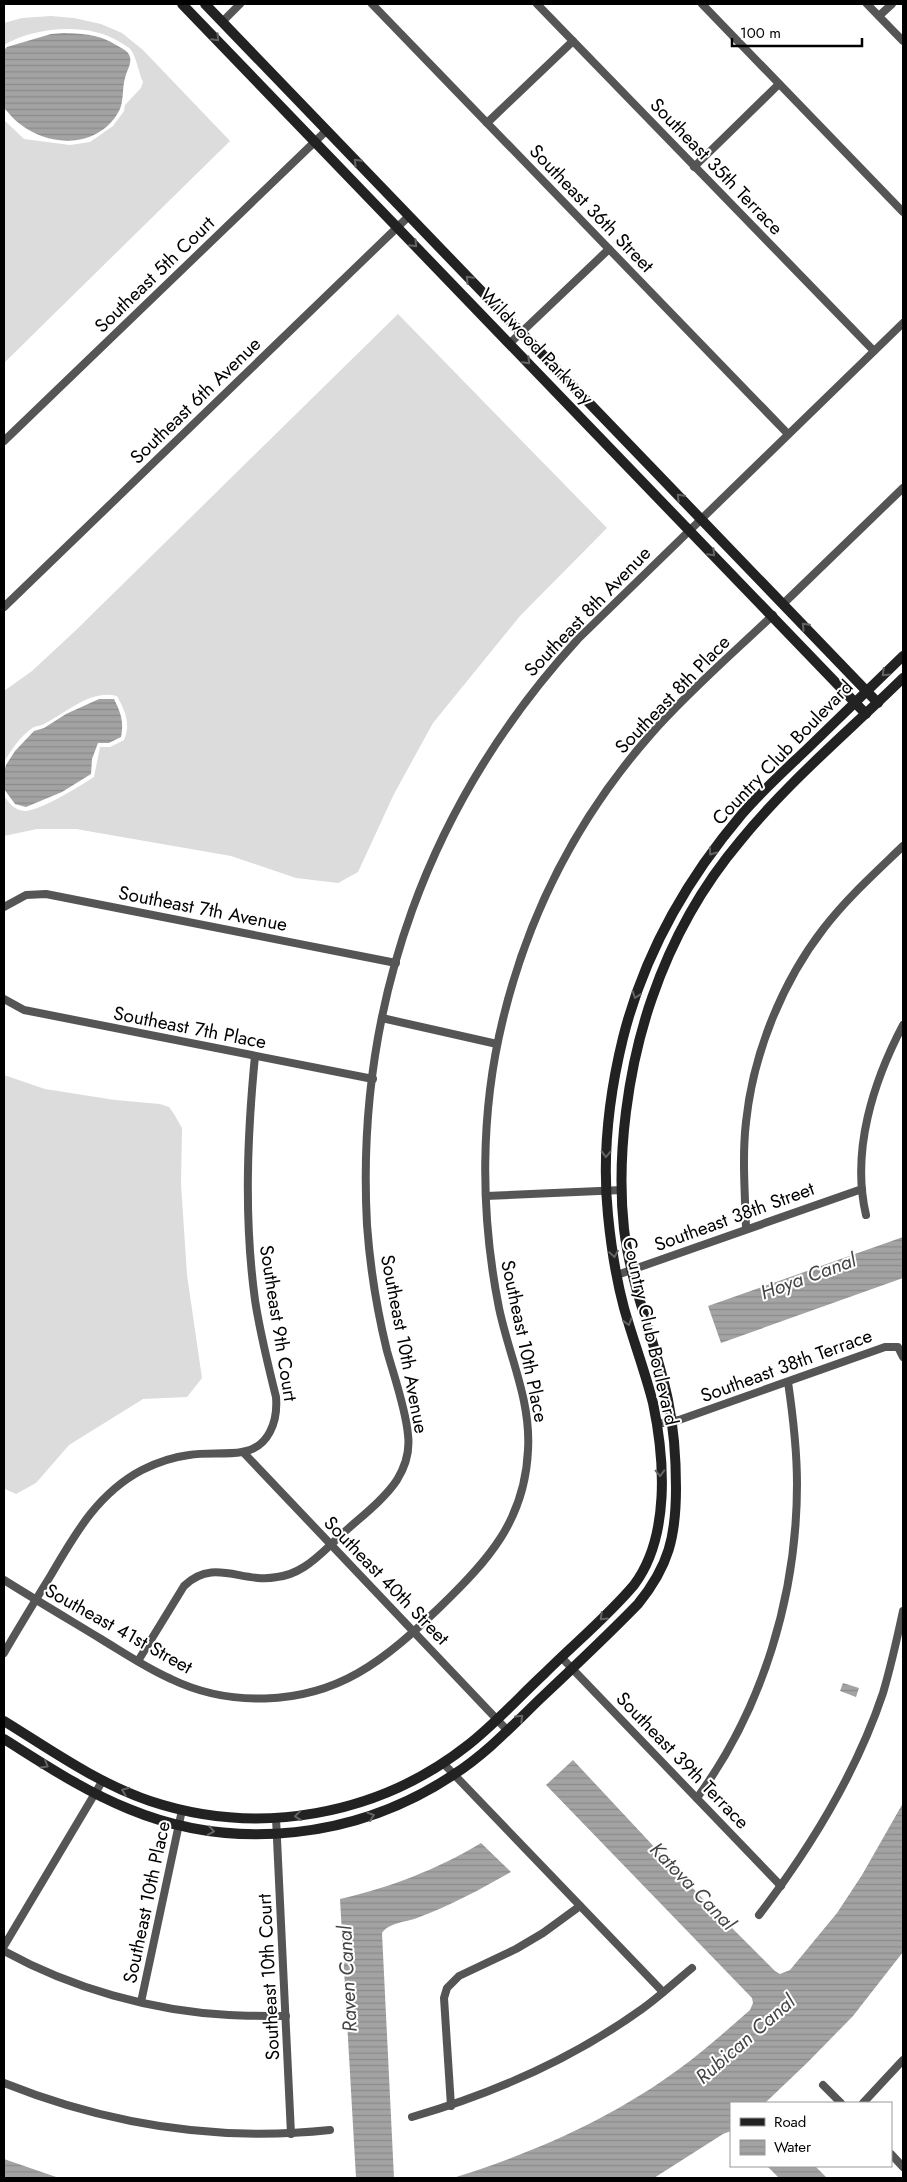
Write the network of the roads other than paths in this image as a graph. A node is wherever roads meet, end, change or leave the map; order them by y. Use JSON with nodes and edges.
{"nodes":[{"id":1,"x":182,"y":4,"type":"edge"},
{"id":2,"x":205,"y":4,"type":"edge"},
{"id":3,"x":240,"y":4,"type":"edge"},
{"id":4,"x":372,"y":4,"type":"edge"},
{"id":5,"x":537,"y":4,"type":"edge"},
{"id":6,"x":702,"y":4,"type":"edge"},
{"id":7,"x":867,"y":4,"type":"edge"},
{"id":8,"x":892,"y":4,"type":"edge"},
{"id":9,"x":879,"y":16,"type":"junction"},
{"id":10,"x":223,"y":21,"type":"junction"},
{"id":11,"x":573,"y":41,"type":"junction"},
{"id":12,"x":903,"y":41,"type":"edge"},
{"id":13,"x":779,"y":84,"type":"junction"},
{"id":14,"x":487,"y":123,"type":"junction"},
{"id":15,"x":327,"y":130,"type":"junction"},
{"id":16,"x":314,"y":142,"type":"junction"},
{"id":17,"x":694,"y":166,"type":"junction"},
{"id":18,"x":903,"y":212,"type":"edge"},
{"id":19,"x":409,"y":216,"type":"junction"},
{"id":20,"x":397,"y":227,"type":"junction"},
{"id":21,"x":609,"y":249,"type":"junction"},
{"id":22,"x":903,"y":323,"type":"edge"},
{"id":23,"x":521,"y":333,"type":"junction"},
{"id":24,"x":510,"y":343,"type":"junction"},
{"id":25,"x":874,"y":351,"type":"junction"},
{"id":26,"x":788,"y":434,"type":"junction"},
{"id":27,"x":4,"y":442,"type":"edge"},
{"id":28,"x":903,"y":488,"type":"edge"},
{"id":29,"x":700,"y":518,"type":"junction"},
{"id":30,"x":690,"y":529,"type":"junction"},
{"id":31,"x":783,"y":604,"type":"junction"},
{"id":32,"x":4,"y":607,"type":"edge"},
{"id":33,"x":772,"y":615,"type":"junction"},
{"id":34,"x":903,"y":656,"type":"edge"},
{"id":35,"x":903,"y":678,"type":"edge"},
{"id":36,"x":867,"y":691,"type":"junction"},
{"id":37,"x":856,"y":702,"type":"junction"},
{"id":38,"x":878,"y":703,"type":"junction"},
{"id":39,"x":866,"y":714,"type":"junction"},
{"id":40,"x":903,"y":846,"type":"edge"},
{"id":41,"x":5,"y":906,"type":"edge"},
{"id":42,"x":396,"y":963,"type":"junction"},
{"id":43,"x":4,"y":1000,"type":"edge"},
{"id":44,"x":382,"y":1018,"type":"junction"},
{"id":45,"x":903,"y":1025,"type":"edge"},
{"id":46,"x":497,"y":1044,"type":"junction"},
{"id":47,"x":255,"y":1056,"type":"junction"},
{"id":48,"x":373,"y":1079,"type":"junction"},
{"id":49,"x":862,"y":1189,"type":"junction"},
{"id":50,"x":622,"y":1190,"type":"junction"},
{"id":51,"x":606,"y":1191,"type":"junction"},
{"id":52,"x":486,"y":1196,"type":"junction"},
{"id":53,"x":866,"y":1215,"type":"dead end"},
{"id":54,"x":746,"y":1228,"type":"junction"},
{"id":55,"x":631,"y":1270,"type":"junction"},
{"id":56,"x":617,"y":1274,"type":"junction"},
{"id":57,"x":903,"y":1357,"type":"edge"},
{"id":58,"x":788,"y":1382,"type":"junction"},
{"id":59,"x":671,"y":1421,"type":"junction"},
{"id":60,"x":657,"y":1424,"type":"junction"},
{"id":61,"x":243,"y":1452,"type":"junction"},
{"id":62,"x":331,"y":1545,"type":"junction"},
{"id":63,"x":4,"y":1580,"type":"edge"},
{"id":64,"x":36,"y":1600,"type":"junction"},
{"id":65,"x":903,"y":1611,"type":"edge"},
{"id":66,"x":413,"y":1631,"type":"junction"},
{"id":67,"x":4,"y":1653,"type":"edge"},
{"id":68,"x":561,"y":1657,"type":"junction"},
{"id":69,"x":138,"y":1661,"type":"junction"},
{"id":70,"x":572,"y":1669,"type":"junction"},
{"id":71,"x":496,"y":1719,"type":"junction"},
{"id":72,"x":4,"y":1721,"type":"edge"},
{"id":73,"x":507,"y":1730,"type":"junction"},
{"id":74,"x":4,"y":1739,"type":"edge"},
{"id":75,"x":443,"y":1763,"type":"junction"},
{"id":76,"x":454,"y":1775,"type":"junction"},
{"id":77,"x":103,"y":1780,"type":"junction"},
{"id":78,"x":94,"y":1794,"type":"junction"},
{"id":79,"x":697,"y":1798,"type":"junction"},
{"id":80,"x":182,"y":1810,"type":"junction"},
{"id":81,"x":276,"y":1818,"type":"junction"},
{"id":82,"x":179,"y":1825,"type":"junction"},
{"id":83,"x":277,"y":1834,"type":"junction"},
{"id":84,"x":781,"y":1886,"type":"junction"},
{"id":85,"x":580,"y":1906,"type":"junction"},
{"id":86,"x":759,"y":1915,"type":"dead end"},
{"id":87,"x":4,"y":1946,"type":"edge"},
{"id":88,"x":4,"y":1951,"type":"edge"},
{"id":89,"x":692,"y":1968,"type":"dead end"},
{"id":90,"x":663,"y":1992,"type":"junction"},
{"id":91,"x":141,"y":2002,"type":"junction"},
{"id":92,"x":286,"y":2016,"type":"junction"},
{"id":93,"x":903,"y":2060,"type":"edge"},
{"id":94,"x":4,"y":2083,"type":"edge"},
{"id":95,"x":823,"y":2085,"type":"dead end"},
{"id":96,"x":841,"y":2102,"type":"edge"},
{"id":97,"x":864,"y":2102,"type":"edge"},
{"id":98,"x":451,"y":2106,"type":"junction"},
{"id":99,"x":412,"y":2117,"type":"dead end"},
{"id":100,"x":330,"y":2130,"type":"dead end"},
{"id":101,"x":291,"y":2134,"type":"junction"},
{"id":102,"x":892,"y":2155,"type":"edge"},
{"id":103,"x":903,"y":2167,"type":"edge"}],
"edges":[{"from":1,"to":16,"type":"main road","name":"Wildwood Parkway","one_way":true},
{"from":2,"to":10,"type":"main road","name":"Wildwood Parkway"},
{"from":3,"to":10,"type":"street"},
{"from":4,"to":14,"type":"street","name":"Southeast 36th Street"},
{"from":5,"to":11,"type":"street","name":"Southeast 35th Terrace"},
{"from":6,"to":13,"type":"street"},
{"from":7,"to":9,"type":"street"},
{"from":8,"to":9,"type":"street"},
{"from":9,"to":12,"type":"street"},
{"from":10,"to":15,"type":"main road","name":"Wildwood Parkway"},
{"from":11,"to":14,"type":"street"},
{"from":11,"to":17,"type":"street","name":"Southeast 35th Terrace"},
{"from":13,"to":17,"type":"street"},
{"from":13,"to":18,"type":"street"},
{"from":14,"to":21,"type":"street","name":"Southeast 36th Street"},
{"from":15,"to":16,"type":"street","name":"Southeast 5th Court"},
{"from":19,"to":15,"type":"main road","name":"Wildwood Parkway","one_way":true},
{"from":16,"to":20,"type":"main road","name":"Wildwood Parkway"},
{"from":16,"to":27,"type":"street","name":"Southeast 5th Court"},
{"from":17,"to":25,"type":"street","name":"Southeast 35th Terrace"},
{"from":19,"to":20,"type":"street","name":"Southeast 6th Avenue"},
{"from":23,"to":19,"type":"main road","name":"Wildwood Parkway","one_way":true},
{"from":20,"to":24,"type":"main road","name":"Wildwood Parkway","one_way":true},
{"from":20,"to":32,"type":"street","name":"Southeast 6th Avenue"},
{"from":21,"to":23,"type":"street"},
{"from":21,"to":26,"type":"street","name":"Southeast 36th Street"},
{"from":22,"to":25,"type":"street"},
{"from":23,"to":24,"type":"street"},
{"from":29,"to":23,"type":"main road","name":"Wildwood Parkway","one_way":true},
{"from":24,"to":30,"type":"main road","name":"Wildwood Parkway","one_way":true},
{"from":25,"to":26,"type":"street"},
{"from":26,"to":29,"type":"street"},
{"from":28,"to":31,"type":"street"},
{"from":29,"to":30,"type":"street","name":"Southeast 8th Avenue"},
{"from":29,"to":31,"type":"main road","name":"Wildwood Parkway"},
{"from":30,"to":33,"type":"main road","name":"Wildwood Parkway","one_way":true},
{"from":30,"to":42,"type":"street","name":"Southeast 8th Avenue"},
{"from":31,"to":33,"type":"main road"},
{"from":36,"to":31,"type":"main road","name":"Wildwood Parkway","one_way":true},
{"from":33,"to":37,"type":"main road","name":"Wildwood Parkway"},
{"from":33,"to":46,"type":"street","name":"Southeast 8th Place"},
{"from":34,"to":36,"type":"main road","name":"Country Club Boulevard","one_way":true},
{"from":35,"to":38,"type":"main road","name":"Country Club Boulevard"},
{"from":36,"to":37,"type":"main road","name":"Country Club Boulevard"},
{"from":36,"to":38,"type":"main road","name":"Wildwood Parkway"},
{"from":37,"to":39,"type":"main road","name":"Wildwood Parkway"},
{"from":37,"to":51,"type":"main road","name":"Country Club Boulevard","one_way":true},
{"from":38,"to":39,"type":"main road","name":"Country Club Boulevard"},
{"from":39,"to":50,"type":"main road","name":"Country Club Boulevard"},
{"from":40,"to":54,"type":"street"},
{"from":41,"to":42,"type":"street","name":"Southeast 7th Avenue"},
{"from":42,"to":44,"type":"street","name":"Southeast 8th Avenue"},
{"from":43,"to":47,"type":"street","name":"Southeast 7th Place"},
{"from":44,"to":46,"type":"street"},
{"from":44,"to":48,"type":"street","name":"Southeast 8th Avenue"},
{"from":45,"to":49,"type":"street"},
{"from":46,"to":52,"type":"street","name":"Southeast 8th Place"},
{"from":47,"to":48,"type":"street","name":"Southeast 7th Place"},
{"from":47,"to":61,"type":"street","name":"Southeast 9th Court"},
{"from":48,"to":62,"type":"street","name":"Southeast 10th Avenue"},
{"from":49,"to":53,"type":"street"},
{"from":49,"to":54,"type":"street","name":"Southeast 38th Street"},
{"from":50,"to":51,"type":"street"},
{"from":50,"to":55,"type":"main road","name":"Country Club Boulevard"},
{"from":51,"to":52,"type":"street"},
{"from":51,"to":56,"type":"main road","name":"Country Club Boulevard","one_way":true},
{"from":52,"to":66,"type":"street","name":"Southeast 10th Place"},
{"from":54,"to":55,"type":"street","name":"Southeast 38th Street"},
{"from":55,"to":56,"type":"street","name":"Southeast 38th Street"},
{"from":55,"to":59,"type":"main road","name":"Country Club Boulevard"},
{"from":56,"to":60,"type":"main road","name":"Country Club Boulevard","one_way":true},
{"from":57,"to":58,"type":"street","name":"Southeast 38th Terrace"},
{"from":58,"to":59,"type":"street","name":"Southeast 38th Terrace"},
{"from":58,"to":79,"type":"street"},
{"from":59,"to":60,"type":"street","name":"Southeast 38th Terrace"},
{"from":59,"to":70,"type":"main road","name":"Country Club Boulevard"},
{"from":60,"to":68,"type":"main road","name":"Country Club Boulevard","one_way":true},
{"from":61,"to":62,"type":"street","name":"Southeast 40th Street"},
{"from":61,"to":64,"type":"street","name":"Southeast 9th Court"},
{"from":62,"to":66,"type":"street","name":"Southeast 40th Street"},
{"from":62,"to":69,"type":"street","name":"Southeast 10th Avenue"},
{"from":63,"to":64,"type":"street","name":"Southeast 41st Street"},
{"from":64,"to":67,"type":"street","name":"Southeast 9th Court"},
{"from":64,"to":69,"type":"street","name":"Southeast 41st Street"},
{"from":65,"to":84,"type":"street"},
{"from":66,"to":69,"type":"street","name":"Southeast 41st Street"},
{"from":66,"to":71,"type":"street","name":"Southeast 40th Street"},
{"from":68,"to":70,"type":"street","name":"Southeast 39th Terrace"},
{"from":68,"to":71,"type":"main road","name":"Country Club Boulevard"},
{"from":73,"to":70,"type":"main road","name":"Country Club Boulevard","one_way":true},
{"from":70,"to":79,"type":"street","name":"Southeast 39th Terrace"},
{"from":71,"to":73,"type":"street","name":"Southeast 40th Street"},
{"from":71,"to":75,"type":"main road","name":"Country Club Boulevard"},
{"from":72,"to":77,"type":"main road","name":"Country Club Boulevard"},
{"from":73,"to":76,"type":"main road","name":"Country Club Boulevard"},
{"from":74,"to":78,"type":"main road","name":"Country Club Boulevard","one_way":true},
{"from":75,"to":76,"type":"street"},
{"from":75,"to":81,"type":"main road","name":"Country Club Boulevard","one_way":true},
{"from":83,"to":76,"type":"main road","name":"Country Club Boulevard","one_way":true},
{"from":76,"to":85,"type":"street"},
{"from":77,"to":78,"type":"street"},
{"from":80,"to":77,"type":"main road","name":"Country Club Boulevard","one_way":true},
{"from":78,"to":82,"type":"main road","name":"Country Club Boulevard"},
{"from":78,"to":87,"type":"street"},
{"from":79,"to":84,"type":"street","name":"Southeast 39th Terrace"},
{"from":80,"to":81,"type":"main road","name":"Country Club Boulevard"},
{"from":80,"to":82,"type":"street","name":"Southeast 10th Place"},
{"from":81,"to":83,"type":"street","name":"Southeast 10th Court"},
{"from":82,"to":83,"type":"main road","name":"Country Club Boulevard","one_way":true},
{"from":82,"to":91,"type":"street","name":"Southeast 10th Place"},
{"from":83,"to":92,"type":"street","name":"Southeast 10th Court"},
{"from":84,"to":86,"type":"street"},
{"from":85,"to":90,"type":"street"},
{"from":85,"to":98,"type":"street"},
{"from":88,"to":91,"type":"street"},
{"from":89,"to":90,"type":"street"},
{"from":90,"to":98,"type":"street"},
{"from":91,"to":92,"type":"street"},
{"from":92,"to":101,"type":"street","name":"Southeast 10th Court"},
{"from":93,"to":97,"type":"street"},
{"from":94,"to":101,"type":"street"},
{"from":95,"to":96,"type":"street"},
{"from":98,"to":99,"type":"street"},
{"from":100,"to":101,"type":"street"},
{"from":102,"to":103,"type":"street"}]}
